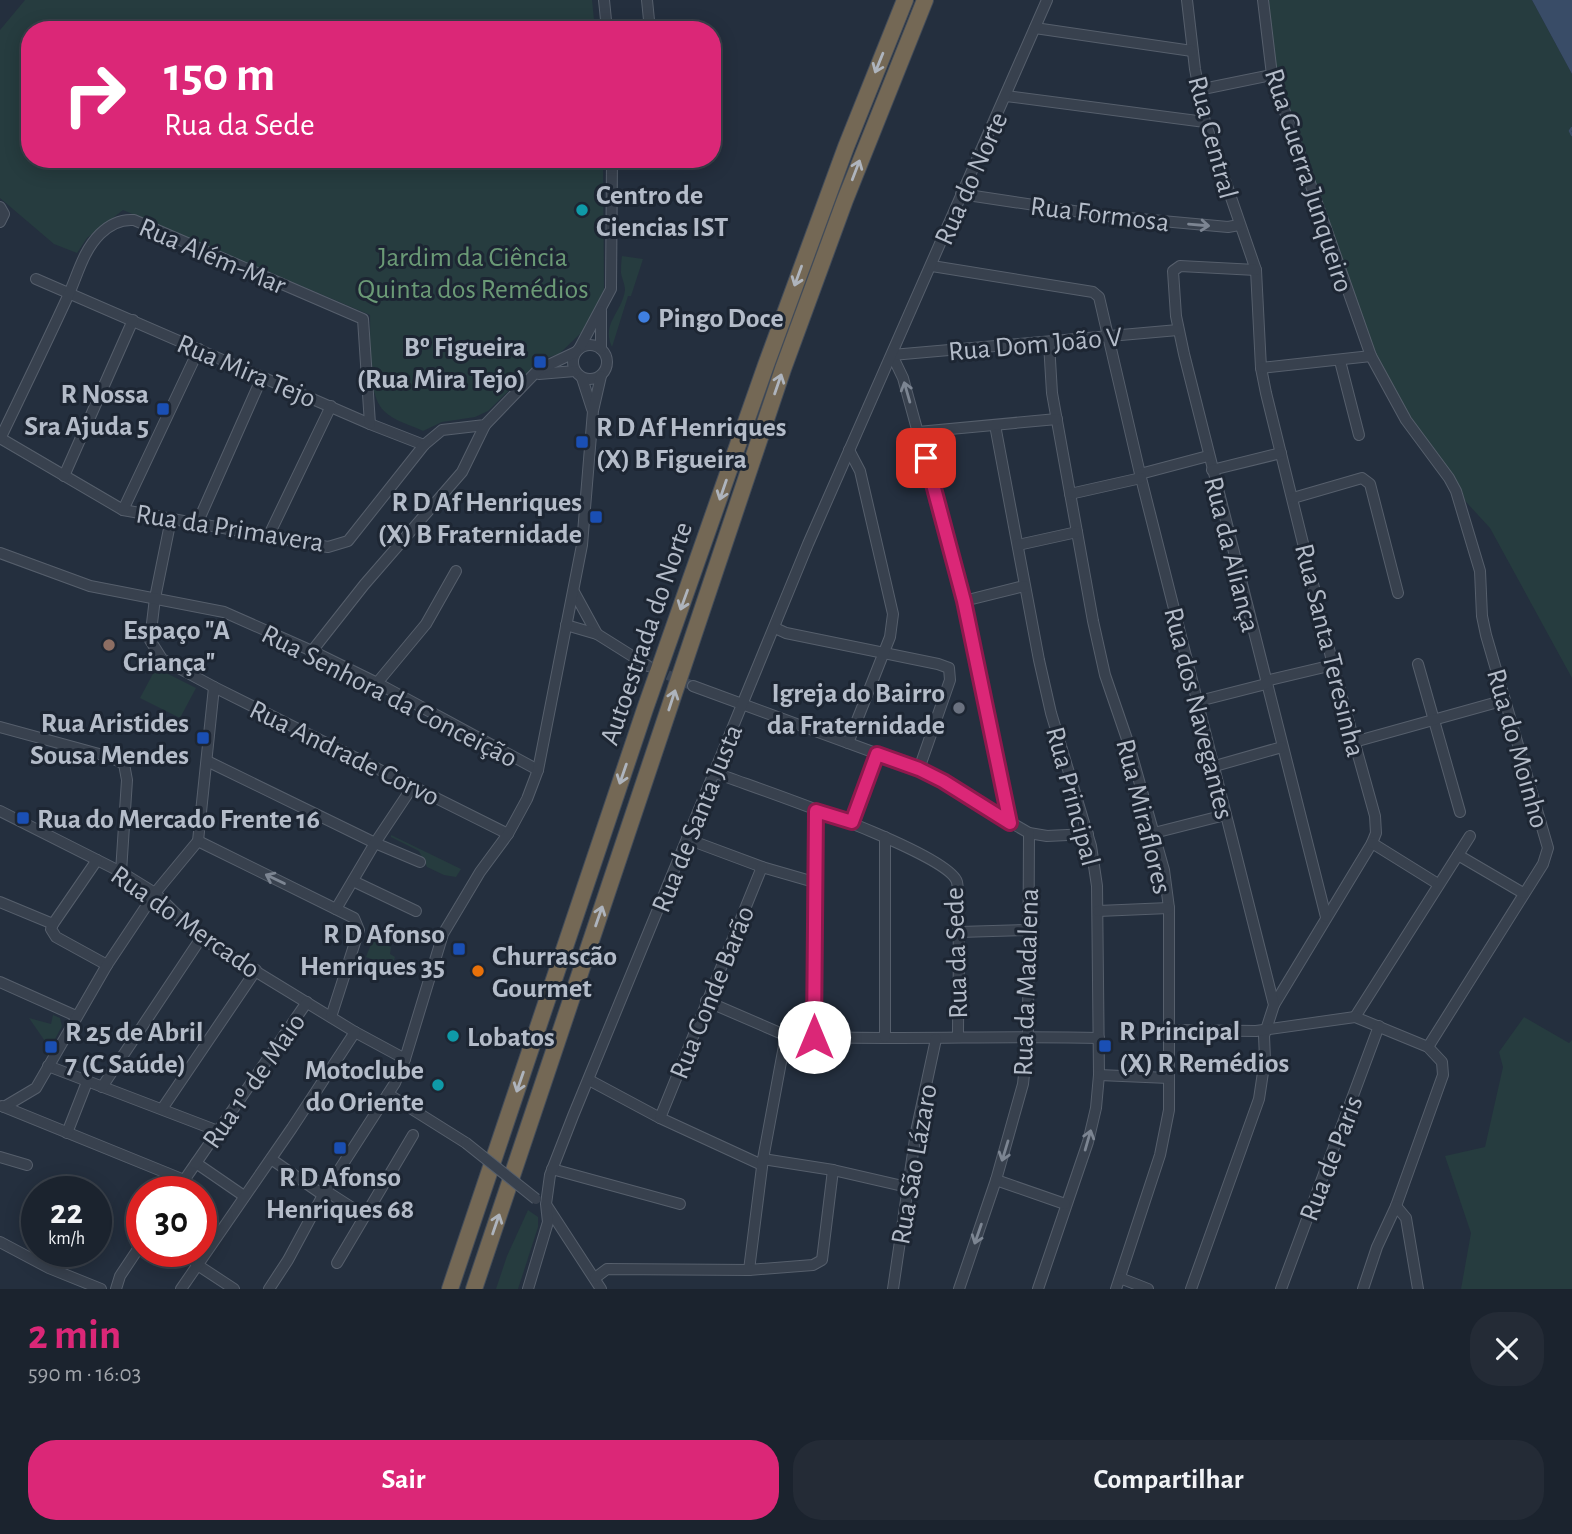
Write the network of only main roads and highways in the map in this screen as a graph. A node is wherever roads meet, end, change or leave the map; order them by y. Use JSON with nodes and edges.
{"nodes":[{"id":1,"x":905,"y":0,"type":"edge"},
{"id":2,"x":925,"y":0,"type":"edge"},
{"id":3,"x":450,"y":1289,"type":"edge"},
{"id":4,"x":474,"y":1289,"type":"edge"}],
"edges":[{"from":1,"to":3,"type":"highway","name":"Autoestrada do Norte","one_way":true},
{"from":4,"to":2,"type":"highway","name":"Autoestrada do Norte","one_way":true}]}
